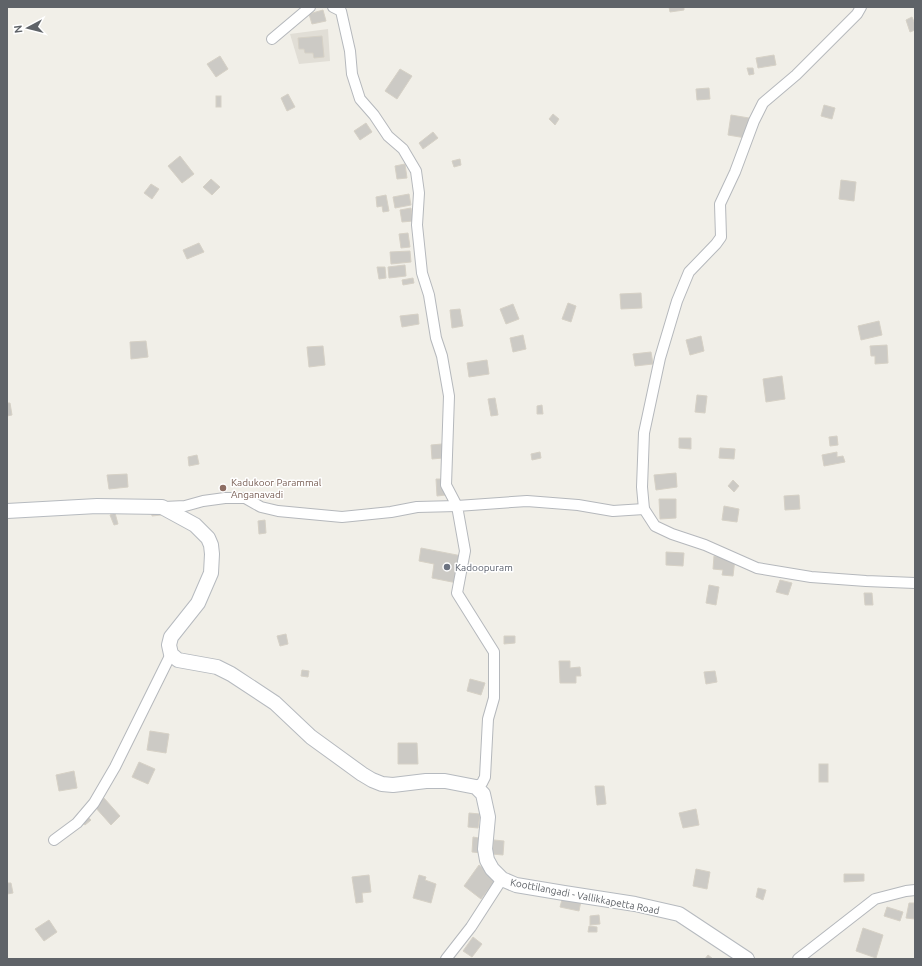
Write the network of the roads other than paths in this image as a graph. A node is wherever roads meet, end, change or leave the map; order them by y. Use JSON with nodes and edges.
{"nodes":[{"id":1,"x":310,"y":7,"type":"edge"},
{"id":2,"x":333,"y":7,"type":"edge"},
{"id":3,"x":862,"y":7,"type":"edge"},
{"id":4,"x":272,"y":39,"type":"dead end"},
{"id":5,"x":456,"y":506,"type":"junction"},
{"id":6,"x":162,"y":507,"type":"junction"},
{"id":7,"x":644,"y":509,"type":"junction"},
{"id":8,"x":7,"y":511,"type":"edge"},
{"id":9,"x":915,"y":583,"type":"edge"},
{"id":10,"x":171,"y":654,"type":"junction"},
{"id":11,"x":476,"y":787,"type":"junction"},
{"id":12,"x":54,"y":840,"type":"dead end"},
{"id":13,"x":502,"y":879,"type":"junction"},
{"id":14,"x":915,"y":890,"type":"edge"},
{"id":15,"x":447,"y":958,"type":"edge"},
{"id":16,"x":747,"y":959,"type":"edge"},
{"id":17,"x":798,"y":959,"type":"edge"}],
"edges":[{"from":1,"to":4,"type":"street"},
{"from":2,"to":5,"type":"street"},
{"from":3,"to":7,"type":"street"},
{"from":5,"to":6,"type":"street"},
{"from":5,"to":7,"type":"street"},
{"from":5,"to":11,"type":"street"},
{"from":6,"to":8,"type":"main road"},
{"from":6,"to":10,"type":"main road"},
{"from":7,"to":9,"type":"street"},
{"from":10,"to":11,"type":"main road"},
{"from":10,"to":12,"type":"street"},
{"from":11,"to":13,"type":"main road","name":"Koottilangadi - Vallikkapetta Road"},
{"from":13,"to":15,"type":"street"},
{"from":13,"to":16,"type":"main road","name":"Koottilangadi - Vallikkapetta Road"},
{"from":14,"to":17,"type":"street"}]}
